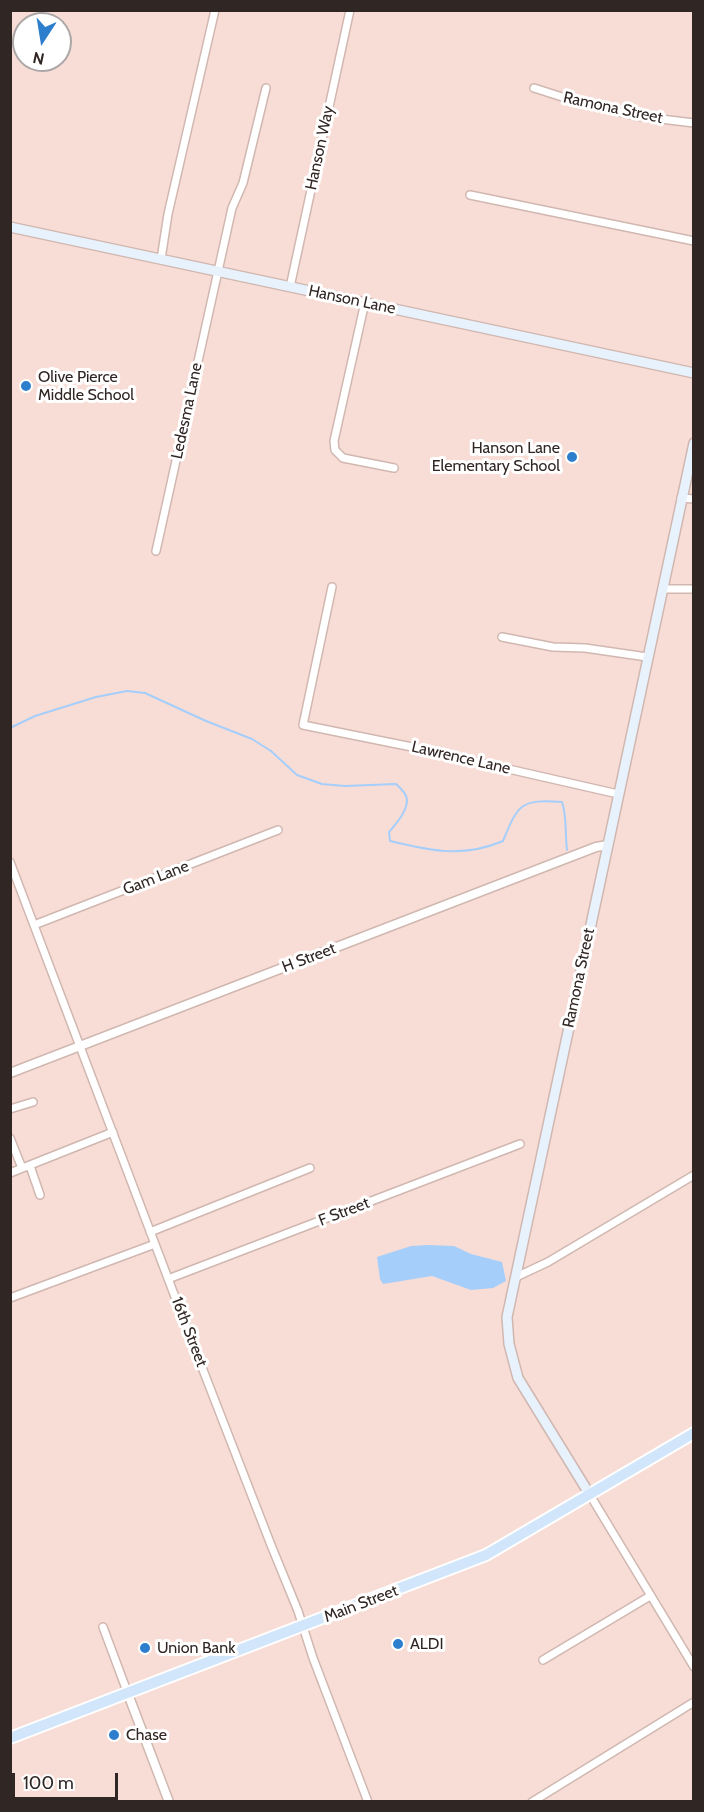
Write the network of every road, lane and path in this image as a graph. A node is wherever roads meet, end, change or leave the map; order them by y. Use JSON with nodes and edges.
{"nodes":[{"id":1,"x":215,"y":10,"type":"edge"},
{"id":2,"x":350,"y":10,"type":"edge"},
{"id":3,"x":266,"y":88,"type":"dead end"},
{"id":4,"x":534,"y":88,"type":"dead end"},
{"id":5,"x":693,"y":123,"type":"edge"},
{"id":6,"x":470,"y":195,"type":"dead end"},
{"id":7,"x":10,"y":227,"type":"edge"},
{"id":8,"x":693,"y":241,"type":"edge"},
{"id":9,"x":161,"y":259,"type":"junction"},
{"id":10,"x":218,"y":271,"type":"junction"},
{"id":11,"x":290,"y":286,"type":"junction"},
{"id":12,"x":365,"y":303,"type":"junction"},
{"id":13,"x":693,"y":373,"type":"edge"},
{"id":14,"x":693,"y":443,"type":"edge"},
{"id":15,"x":394,"y":468,"type":"dead end"},
{"id":16,"x":681,"y":498,"type":"junction"},
{"id":17,"x":693,"y":499,"type":"edge"},
{"id":18,"x":156,"y":551,"type":"dead end"},
{"id":19,"x":332,"y":587,"type":"dead end"},
{"id":20,"x":662,"y":589,"type":"junction"},
{"id":21,"x":693,"y":589,"type":"edge"},
{"id":22,"x":502,"y":637,"type":"dead end"},
{"id":23,"x":647,"y":657,"type":"junction"},
{"id":24,"x":618,"y":794,"type":"junction"},
{"id":25,"x":278,"y":830,"type":"dead end"},
{"id":26,"x":608,"y":845,"type":"junction"},
{"id":27,"x":10,"y":862,"type":"edge"},
{"id":28,"x":34,"y":925,"type":"junction"},
{"id":29,"x":80,"y":1046,"type":"junction"},
{"id":30,"x":10,"y":1073,"type":"edge"},
{"id":31,"x":33,"y":1102,"type":"dead end"},
{"id":32,"x":10,"y":1109,"type":"edge"},
{"id":33,"x":113,"y":1132,"type":"junction"},
{"id":34,"x":10,"y":1138,"type":"edge"},
{"id":35,"x":520,"y":1144,"type":"dead end"},
{"id":36,"x":26,"y":1167,"type":"junction"},
{"id":37,"x":310,"y":1168,"type":"dead end"},
{"id":38,"x":10,"y":1173,"type":"edge"},
{"id":39,"x":693,"y":1175,"type":"edge"},
{"id":40,"x":40,"y":1195,"type":"dead end"},
{"id":41,"x":150,"y":1232,"type":"junction"},
{"id":42,"x":155,"y":1244,"type":"junction"},
{"id":43,"x":516,"y":1277,"type":"junction"},
{"id":44,"x":168,"y":1278,"type":"junction"},
{"id":45,"x":10,"y":1298,"type":"edge"},
{"id":46,"x":693,"y":1433,"type":"edge"},
{"id":47,"x":590,"y":1495,"type":"junction"},
{"id":48,"x":650,"y":1596,"type":"junction"},
{"id":49,"x":103,"y":1627,"type":"dead end"},
{"id":50,"x":302,"y":1627,"type":"junction"},
{"id":51,"x":543,"y":1660,"type":"dead end"},
{"id":52,"x":693,"y":1666,"type":"edge"},
{"id":53,"x":128,"y":1694,"type":"junction"},
{"id":54,"x":693,"y":1702,"type":"edge"},
{"id":55,"x":10,"y":1738,"type":"edge"},
{"id":56,"x":169,"y":1802,"type":"edge"},
{"id":57,"x":368,"y":1802,"type":"edge"},
{"id":58,"x":531,"y":1802,"type":"edge"}],
"edges":[{"from":1,"to":9,"type":"street"},
{"from":2,"to":11,"type":"street","name":"Hanson Way"},
{"from":3,"to":10,"type":"street","name":"Ledesma Lane"},
{"from":4,"to":5,"type":"street","name":"Ramona Street"},
{"from":6,"to":8,"type":"street"},
{"from":7,"to":9,"type":"main road","name":"Hanson Lane"},
{"from":9,"to":10,"type":"main road","name":"Hanson Lane"},
{"from":10,"to":11,"type":"main road","name":"Hanson Lane"},
{"from":10,"to":18,"type":"street","name":"Ledesma Lane"},
{"from":11,"to":12,"type":"main road","name":"Hanson Lane"},
{"from":12,"to":13,"type":"main road","name":"Hanson Lane"},
{"from":12,"to":15,"type":"street"},
{"from":14,"to":16,"type":"main road","name":"Ramona Street"},
{"from":16,"to":17,"type":"street"},
{"from":16,"to":20,"type":"main road","name":"Ramona Street"},
{"from":19,"to":24,"type":"street","name":"Lawrence Lane"},
{"from":20,"to":21,"type":"street"},
{"from":20,"to":23,"type":"main road","name":"Ramona Street"},
{"from":22,"to":23,"type":"street"},
{"from":23,"to":24,"type":"main road","name":"Ramona Street"},
{"from":24,"to":26,"type":"main road","name":"Ramona Street"},
{"from":25,"to":28,"type":"street","name":"Gam Lane"},
{"from":26,"to":29,"type":"street","name":"H Street"},
{"from":26,"to":43,"type":"main road","name":"Ramona Street"},
{"from":27,"to":28,"type":"street","name":"16th Street"},
{"from":28,"to":29,"type":"street","name":"16th Street"},
{"from":29,"to":30,"type":"street","name":"H Street"},
{"from":29,"to":33,"type":"street","name":"16th Street"},
{"from":31,"to":32,"type":"street"},
{"from":33,"to":36,"type":"street"},
{"from":33,"to":41,"type":"street","name":"16th Street"},
{"from":34,"to":36,"type":"street"},
{"from":35,"to":44,"type":"street","name":"F Street"},
{"from":36,"to":38,"type":"street"},
{"from":36,"to":40,"type":"street"},
{"from":37,"to":41,"type":"street"},
{"from":39,"to":43,"type":"street"},
{"from":41,"to":42,"type":"street","name":"16th Street"},
{"from":42,"to":44,"type":"street","name":"16th Street"},
{"from":42,"to":45,"type":"street"},
{"from":43,"to":47,"type":"main road","name":"Ramona Street"},
{"from":44,"to":50,"type":"street","name":"16th Street"},
{"from":46,"to":47,"type":"main road","name":"Main Street"},
{"from":47,"to":48,"type":"street"},
{"from":47,"to":50,"type":"main road","name":"Main Street"},
{"from":48,"to":51,"type":"street"},
{"from":48,"to":52,"type":"street"},
{"from":49,"to":53,"type":"street"},
{"from":50,"to":53,"type":"main road","name":"Main Street"},
{"from":50,"to":57,"type":"street","name":"16th Street"},
{"from":53,"to":55,"type":"main road","name":"Main Street"},
{"from":53,"to":56,"type":"street"},
{"from":54,"to":58,"type":"street"}]}
